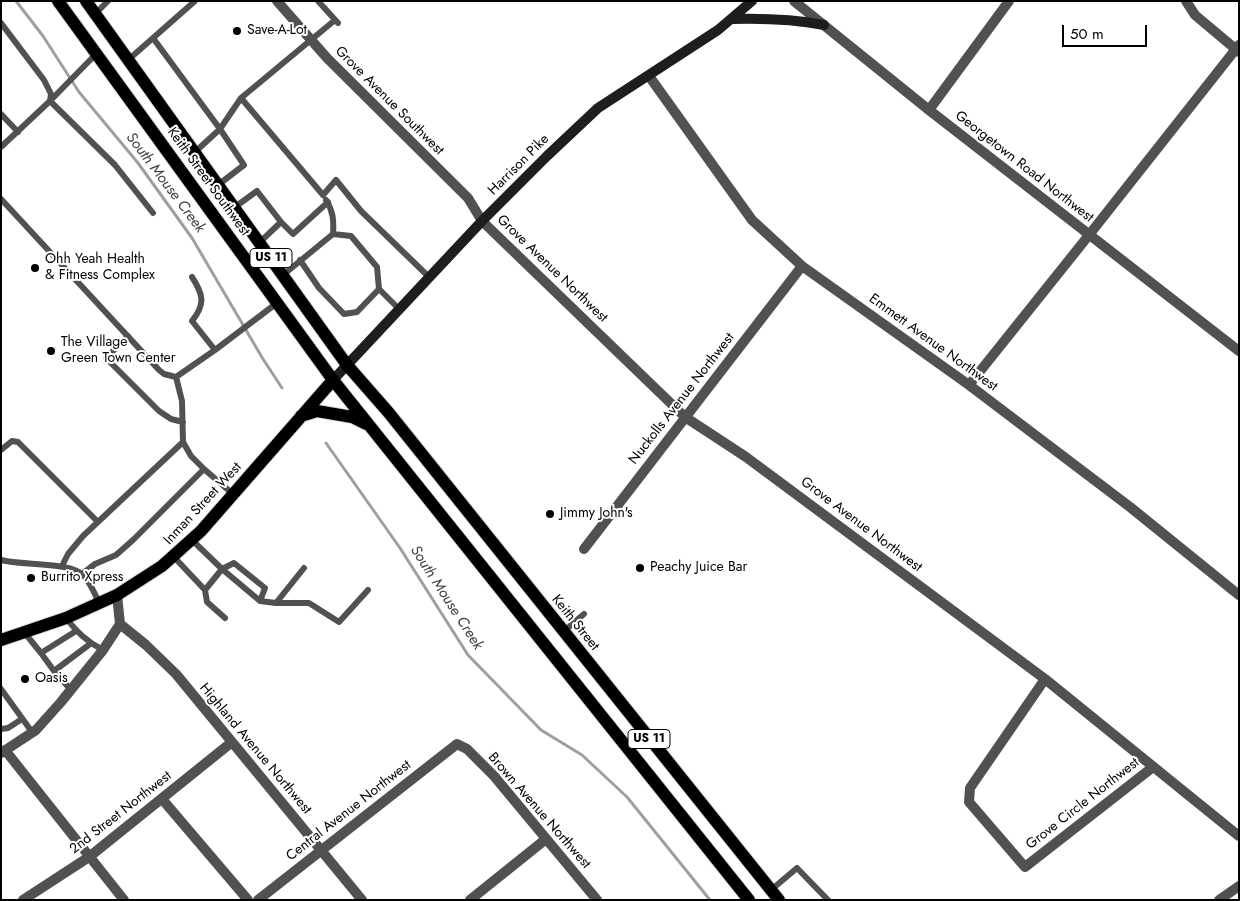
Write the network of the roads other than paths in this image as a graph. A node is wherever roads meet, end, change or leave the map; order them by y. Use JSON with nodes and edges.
{"nodes":[{"id":1,"x":58,"y":1,"type":"edge"},
{"id":2,"x":86,"y":1,"type":"edge"},
{"id":3,"x":108,"y":1,"type":"edge"},
{"id":4,"x":195,"y":1,"type":"edge"},
{"id":5,"x":277,"y":1,"type":"edge"},
{"id":6,"x":318,"y":1,"type":"edge"},
{"id":7,"x":752,"y":1,"type":"edge"},
{"id":8,"x":794,"y":1,"type":"edge"},
{"id":9,"x":1009,"y":1,"type":"edge"},
{"id":10,"x":1186,"y":1,"type":"edge"},
{"id":11,"x":95,"y":14,"type":"junction"},
{"id":12,"x":732,"y":19,"type":"junction"},
{"id":13,"x":1,"y":24,"type":"edge"},
{"id":14,"x":824,"y":25,"type":"junction"},
{"id":15,"x":153,"y":38,"type":"junction"},
{"id":16,"x":114,"y":40,"type":"junction"},
{"id":17,"x":311,"y":41,"type":"junction"},
{"id":18,"x":1238,"y":49,"type":"edge"},
{"id":19,"x":96,"y":54,"type":"junction"},
{"id":20,"x":128,"y":60,"type":"junction"},
{"id":21,"x":110,"y":73,"type":"junction"},
{"id":22,"x":649,"y":76,"type":"junction"},
{"id":23,"x":240,"y":98,"type":"junction"},
{"id":24,"x":50,"y":101,"type":"junction"},
{"id":25,"x":929,"y":110,"type":"junction"},
{"id":26,"x":1,"y":114,"type":"edge"},
{"id":27,"x":220,"y":129,"type":"junction"},
{"id":28,"x":18,"y":132,"type":"junction"},
{"id":29,"x":1,"y":147,"type":"edge"},
{"id":30,"x":195,"y":152,"type":"junction"},
{"id":31,"x":176,"y":164,"type":"junction"},
{"id":32,"x":218,"y":185,"type":"junction"},
{"id":33,"x":323,"y":195,"type":"junction"},
{"id":34,"x":1,"y":199,"type":"edge"},
{"id":35,"x":328,"y":202,"type":"junction"},
{"id":36,"x":235,"y":207,"type":"junction"},
{"id":37,"x":153,"y":213,"type":"dead end"},
{"id":38,"x":482,"y":221,"type":"junction"},
{"id":39,"x":281,"y":222,"type":"junction"},
{"id":40,"x":333,"y":234,"type":"junction"},
{"id":41,"x":1089,"y":235,"type":"junction"},
{"id":42,"x":260,"y":242,"type":"junction"},
{"id":43,"x":300,"y":260,"type":"junction"},
{"id":44,"x":802,"y":266,"type":"junction"},
{"id":45,"x":283,"y":274,"type":"junction"},
{"id":46,"x":192,"y":277,"type":"dead end"},
{"id":47,"x":429,"y":277,"type":"junction"},
{"id":48,"x":379,"y":289,"type":"junction"},
{"id":49,"x":277,"y":303,"type":"junction"},
{"id":50,"x":399,"y":309,"type":"junction"},
{"id":51,"x":128,"y":336,"type":"junction"},
{"id":52,"x":215,"y":350,"type":"junction"},
{"id":53,"x":1239,"y":351,"type":"edge"},
{"id":54,"x":347,"y":365,"type":"junction"},
{"id":55,"x":176,"y":377,"type":"junction"},
{"id":56,"x":333,"y":380,"type":"junction"},
{"id":57,"x":969,"y":384,"type":"junction"},
{"id":58,"x":301,"y":416,"type":"junction"},
{"id":59,"x":686,"y":417,"type":"junction"},
{"id":60,"x":183,"y":422,"type":"junction"},
{"id":61,"x":370,"y":425,"type":"junction"},
{"id":62,"x":183,"y":442,"type":"junction"},
{"id":63,"x":1,"y":450,"type":"edge"},
{"id":64,"x":204,"y":469,"type":"junction"},
{"id":65,"x":234,"y":494,"type":"junction"},
{"id":66,"x":98,"y":522,"type":"junction"},
{"id":67,"x":192,"y":540,"type":"junction"},
{"id":68,"x":584,"y":549,"type":"dead end"},
{"id":69,"x":174,"y":557,"type":"junction"},
{"id":70,"x":1,"y":560,"type":"edge"},
{"id":71,"x":62,"y":566,"type":"junction"},
{"id":72,"x":304,"y":568,"type":"dead end"},
{"id":73,"x":222,"y":569,"type":"junction"},
{"id":74,"x":82,"y":574,"type":"junction"},
{"id":75,"x":205,"y":590,"type":"junction"},
{"id":76,"x":368,"y":590,"type":"dead end"},
{"id":77,"x":117,"y":595,"type":"junction"},
{"id":78,"x":1239,"y":595,"type":"edge"},
{"id":79,"x":260,"y":602,"type":"junction"},
{"id":80,"x":99,"y":603,"type":"junction"},
{"id":81,"x":276,"y":603,"type":"junction"},
{"id":82,"x":584,"y":614,"type":"dead end"},
{"id":83,"x":66,"y":618,"type":"junction"},
{"id":84,"x":226,"y":618,"type":"dead end"},
{"id":85,"x":120,"y":624,"type":"junction"},
{"id":86,"x":76,"y":631,"type":"junction"},
{"id":87,"x":24,"y":632,"type":"junction"},
{"id":88,"x":563,"y":632,"type":"junction"},
{"id":89,"x":1,"y":640,"type":"edge"},
{"id":90,"x":90,"y":644,"type":"junction"},
{"id":91,"x":547,"y":645,"type":"junction"},
{"id":92,"x":103,"y":650,"type":"junction"},
{"id":93,"x":41,"y":653,"type":"junction"},
{"id":94,"x":54,"y":671,"type":"junction"},
{"id":95,"x":1045,"y":679,"type":"junction"},
{"id":96,"x":1,"y":689,"type":"edge"},
{"id":97,"x":71,"y":690,"type":"junction"},
{"id":98,"x":22,"y":719,"type":"junction"},
{"id":99,"x":1,"y":729,"type":"edge"},
{"id":100,"x":32,"y":732,"type":"junction"},
{"id":101,"x":232,"y":742,"type":"junction"},
{"id":102,"x":457,"y":744,"type":"joint"},
{"id":103,"x":3,"y":751,"type":"edge"},
{"id":104,"x":1152,"y":767,"type":"junction"},
{"id":105,"x":162,"y":799,"type":"junction"},
{"id":106,"x":1239,"y":836,"type":"edge"},
{"id":107,"x":546,"y":838,"type":"junction"},
{"id":108,"x":321,"y":850,"type":"junction"},
{"id":109,"x":89,"y":857,"type":"junction"},
{"id":110,"x":1239,"y":886,"type":"edge"},
{"id":111,"x":775,"y":895,"type":"edge"},
{"id":112,"x":23,"y":900,"type":"edge"},
{"id":113,"x":124,"y":900,"type":"edge"},
{"id":114,"x":248,"y":900,"type":"edge"},
{"id":115,"x":258,"y":900,"type":"edge"},
{"id":116,"x":362,"y":900,"type":"edge"},
{"id":117,"x":470,"y":900,"type":"edge"},
{"id":118,"x":597,"y":900,"type":"edge"},
{"id":119,"x":750,"y":900,"type":"edge"},
{"id":120,"x":828,"y":900,"type":"edge"},
{"id":121,"x":1219,"y":900,"type":"edge"}],
"edges":[{"from":1,"to":19,"type":"main road","name":"Keith Street Southwest","number":"US 11"},
{"from":2,"to":11,"type":"main road","name":"Keith Street Southwest","number":"US 11"},
{"from":3,"to":11,"type":"lane"},
{"from":4,"to":15,"type":"lane"},
{"from":5,"to":17,"type":"street","name":"Grove Avenue Southwest"},
{"from":6,"to":17,"type":"lane"},
{"from":7,"to":12,"type":"main road","name":"Harrison Pike"},
{"from":8,"to":14,"type":"street","name":"Georgetown Road Northwest"},
{"from":9,"to":25,"type":"street"},
{"from":10,"to":18,"type":"street"},
{"from":11,"to":16,"type":"main road","name":"Keith Street Southwest","number":"US 11"},
{"from":12,"to":14,"type":"main road"},
{"from":12,"to":22,"type":"main road","name":"Harrison Pike"},
{"from":13,"to":24,"type":"lane"},
{"from":14,"to":25,"type":"street","name":"Georgetown Road Northwest"},
{"from":15,"to":20,"type":"lane"},
{"from":15,"to":27,"type":"lane"},
{"from":16,"to":19,"type":"main road"},
{"from":16,"to":20,"type":"main road","name":"Keith Street Southwest","number":"US 11"},
{"from":17,"to":23,"type":"lane"},
{"from":17,"to":38,"type":"street","name":"Grove Avenue Southwest"},
{"from":18,"to":41,"type":"street"},
{"from":19,"to":21,"type":"main road","name":"Keith Street Southwest","number":"US 11"},
{"from":19,"to":24,"type":"lane"},
{"from":20,"to":21,"type":"main road"},
{"from":20,"to":30,"type":"main road","name":"Keith Street Southwest","number":"US 11"},
{"from":21,"to":31,"type":"main road","name":"Keith Street Southwest","number":"US 11"},
{"from":22,"to":38,"type":"main road","name":"Harrison Pike"},
{"from":22,"to":44,"type":"street","name":"Emmett Avenue Northwest"},
{"from":23,"to":27,"type":"lane"},
{"from":23,"to":33,"type":"lane"},
{"from":24,"to":28,"type":"lane"},
{"from":24,"to":37,"type":"lane"},
{"from":25,"to":41,"type":"street","name":"Georgetown Road Northwest"},
{"from":26,"to":28,"type":"lane"},
{"from":27,"to":30,"type":"lane"},
{"from":27,"to":32,"type":"lane"},
{"from":28,"to":29,"type":"lane"},
{"from":30,"to":31,"type":"main road"},
{"from":30,"to":32,"type":"main road","name":"Keith Street Southwest","number":"US 11"},
{"from":31,"to":49,"type":"main road","name":"Keith Street Southwest","number":"US 11"},
{"from":32,"to":36,"type":"main road","name":"Keith Street Southwest","number":"US 11"},
{"from":33,"to":35,"type":"lane"},
{"from":33,"to":47,"type":"lane"},
{"from":34,"to":51,"type":"lane"},
{"from":35,"to":39,"type":"lane"},
{"from":35,"to":40,"type":"lane"},
{"from":36,"to":39,"type":"lane"},
{"from":36,"to":42,"type":"main road","name":"Keith Street Southwest","number":"US 11"},
{"from":38,"to":47,"type":"main road","name":"Harrison Pike"},
{"from":38,"to":59,"type":"street","name":"Grove Avenue Northwest"},
{"from":39,"to":42,"type":"lane"},
{"from":40,"to":43,"type":"lane"},
{"from":40,"to":48,"type":"lane"},
{"from":41,"to":53,"type":"street","name":"Georgetown Road Northwest"},
{"from":41,"to":57,"type":"street"},
{"from":42,"to":45,"type":"main road","name":"Keith Street Southwest","number":"US 11"},
{"from":43,"to":45,"type":"lane"},
{"from":43,"to":48,"type":"lane"},
{"from":44,"to":57,"type":"street","name":"Emmett Avenue Northwest"},
{"from":44,"to":59,"type":"street","name":"Nuckolls Avenue Northwest"},
{"from":45,"to":54,"type":"main road","name":"Keith Street Southwest","number":"US 11"},
{"from":46,"to":52,"type":"lane"},
{"from":47,"to":50,"type":"main road","name":"Harrison Pike"},
{"from":48,"to":50,"type":"lane"},
{"from":49,"to":52,"type":"lane"},
{"from":49,"to":56,"type":"main road","name":"Keith Street Southwest","number":"US 11"},
{"from":50,"to":54,"type":"main road","name":"Harrison Pike"},
{"from":51,"to":55,"type":"lane"},
{"from":51,"to":60,"type":"lane"},
{"from":52,"to":55,"type":"lane"},
{"from":54,"to":56,"type":"main road","name":"Harrison Pike"},
{"from":54,"to":88,"type":"main road","name":"Keith Street","number":"US 11"},
{"from":55,"to":60,"type":"lane"},
{"from":56,"to":58,"type":"main road","name":"Inman Street West"},
{"from":56,"to":61,"type":"main road","number":"US 11"},
{"from":57,"to":78,"type":"street","name":"Emmett Avenue Northwest"},
{"from":58,"to":61,"type":"main road"},
{"from":58,"to":65,"type":"main road","name":"Inman Street West"},
{"from":59,"to":68,"type":"street","name":"Nuckolls Avenue Northwest"},
{"from":59,"to":95,"type":"street","name":"Grove Avenue Northwest"},
{"from":60,"to":62,"type":"lane"},
{"from":61,"to":91,"type":"main road","number":"US 11"},
{"from":62,"to":64,"type":"lane"},
{"from":62,"to":66,"type":"lane"},
{"from":63,"to":66,"type":"lane"},
{"from":64,"to":65,"type":"lane"},
{"from":64,"to":74,"type":"lane"},
{"from":65,"to":67,"type":"main road","name":"Inman Street West"},
{"from":66,"to":71,"type":"lane"},
{"from":67,"to":69,"type":"main road","name":"Inman Street West"},
{"from":67,"to":73,"type":"lane"},
{"from":69,"to":75,"type":"lane"},
{"from":69,"to":77,"type":"main road","name":"Inman Street West"},
{"from":70,"to":71,"type":"lane"},
{"from":71,"to":74,"type":"lane"},
{"from":72,"to":81,"type":"lane"},
{"from":73,"to":75,"type":"lane"},
{"from":73,"to":79,"type":"lane"},
{"from":73,"to":79,"type":"lane"},
{"from":74,"to":80,"type":"lane"},
{"from":75,"to":84,"type":"lane"},
{"from":76,"to":81,"type":"lane"},
{"from":77,"to":80,"type":"main road","name":"Inman Street West"},
{"from":77,"to":85,"type":"street"},
{"from":79,"to":81,"type":"lane"},
{"from":80,"to":83,"type":"main road","name":"Inman Street West"},
{"from":82,"to":88,"type":"lane"},
{"from":83,"to":86,"type":"lane"},
{"from":83,"to":87,"type":"main road","name":"Inman Street West"},
{"from":85,"to":92,"type":"street"},
{"from":85,"to":101,"type":"street","name":"Highland Avenue Northwest"},
{"from":86,"to":90,"type":"lane"},
{"from":86,"to":93,"type":"lane"},
{"from":87,"to":89,"type":"main road","name":"Inman Street West"},
{"from":87,"to":93,"type":"lane"},
{"from":88,"to":91,"type":"main road"},
{"from":88,"to":111,"type":"main road","name":"Keith Street","number":"US 11"},
{"from":90,"to":92,"type":"lane"},
{"from":90,"to":94,"type":"lane"},
{"from":91,"to":119,"type":"main road","number":"US 11"},
{"from":92,"to":97,"type":"street"},
{"from":93,"to":94,"type":"lane"},
{"from":94,"to":97,"type":"lane"},
{"from":95,"to":104,"type":"street","name":"Grove Avenue Northwest"},
{"from":95,"to":104,"type":"street","name":"Grove Circle Northwest"},
{"from":96,"to":98,"type":"lane"},
{"from":97,"to":100,"type":"street"},
{"from":98,"to":99,"type":"lane"},
{"from":98,"to":100,"type":"lane"},
{"from":100,"to":103,"type":"street"},
{"from":101,"to":105,"type":"street","name":"2nd Street Northwest"},
{"from":101,"to":108,"type":"street","name":"Highland Avenue Northwest"},
{"from":102,"to":107,"type":"street","name":"Brown Avenue Northwest"},
{"from":102,"to":108,"type":"street","name":"Central Avenue Northwest"},
{"from":103,"to":109,"type":"street"},
{"from":104,"to":106,"type":"street","name":"Grove Avenue Northwest"},
{"from":105,"to":109,"type":"street","name":"2nd Street Northwest"},
{"from":105,"to":114,"type":"street"},
{"from":107,"to":117,"type":"street"},
{"from":107,"to":118,"type":"street","name":"Brown Avenue Northwest"},
{"from":108,"to":115,"type":"street","name":"Central Avenue Northwest"},
{"from":108,"to":116,"type":"street","name":"Highland Avenue Northwest"},
{"from":109,"to":112,"type":"street","name":"2nd Street Northwest"},
{"from":109,"to":113,"type":"street"},
{"from":110,"to":121,"type":"street"},
{"from":111,"to":120,"type":"lane"}]}
